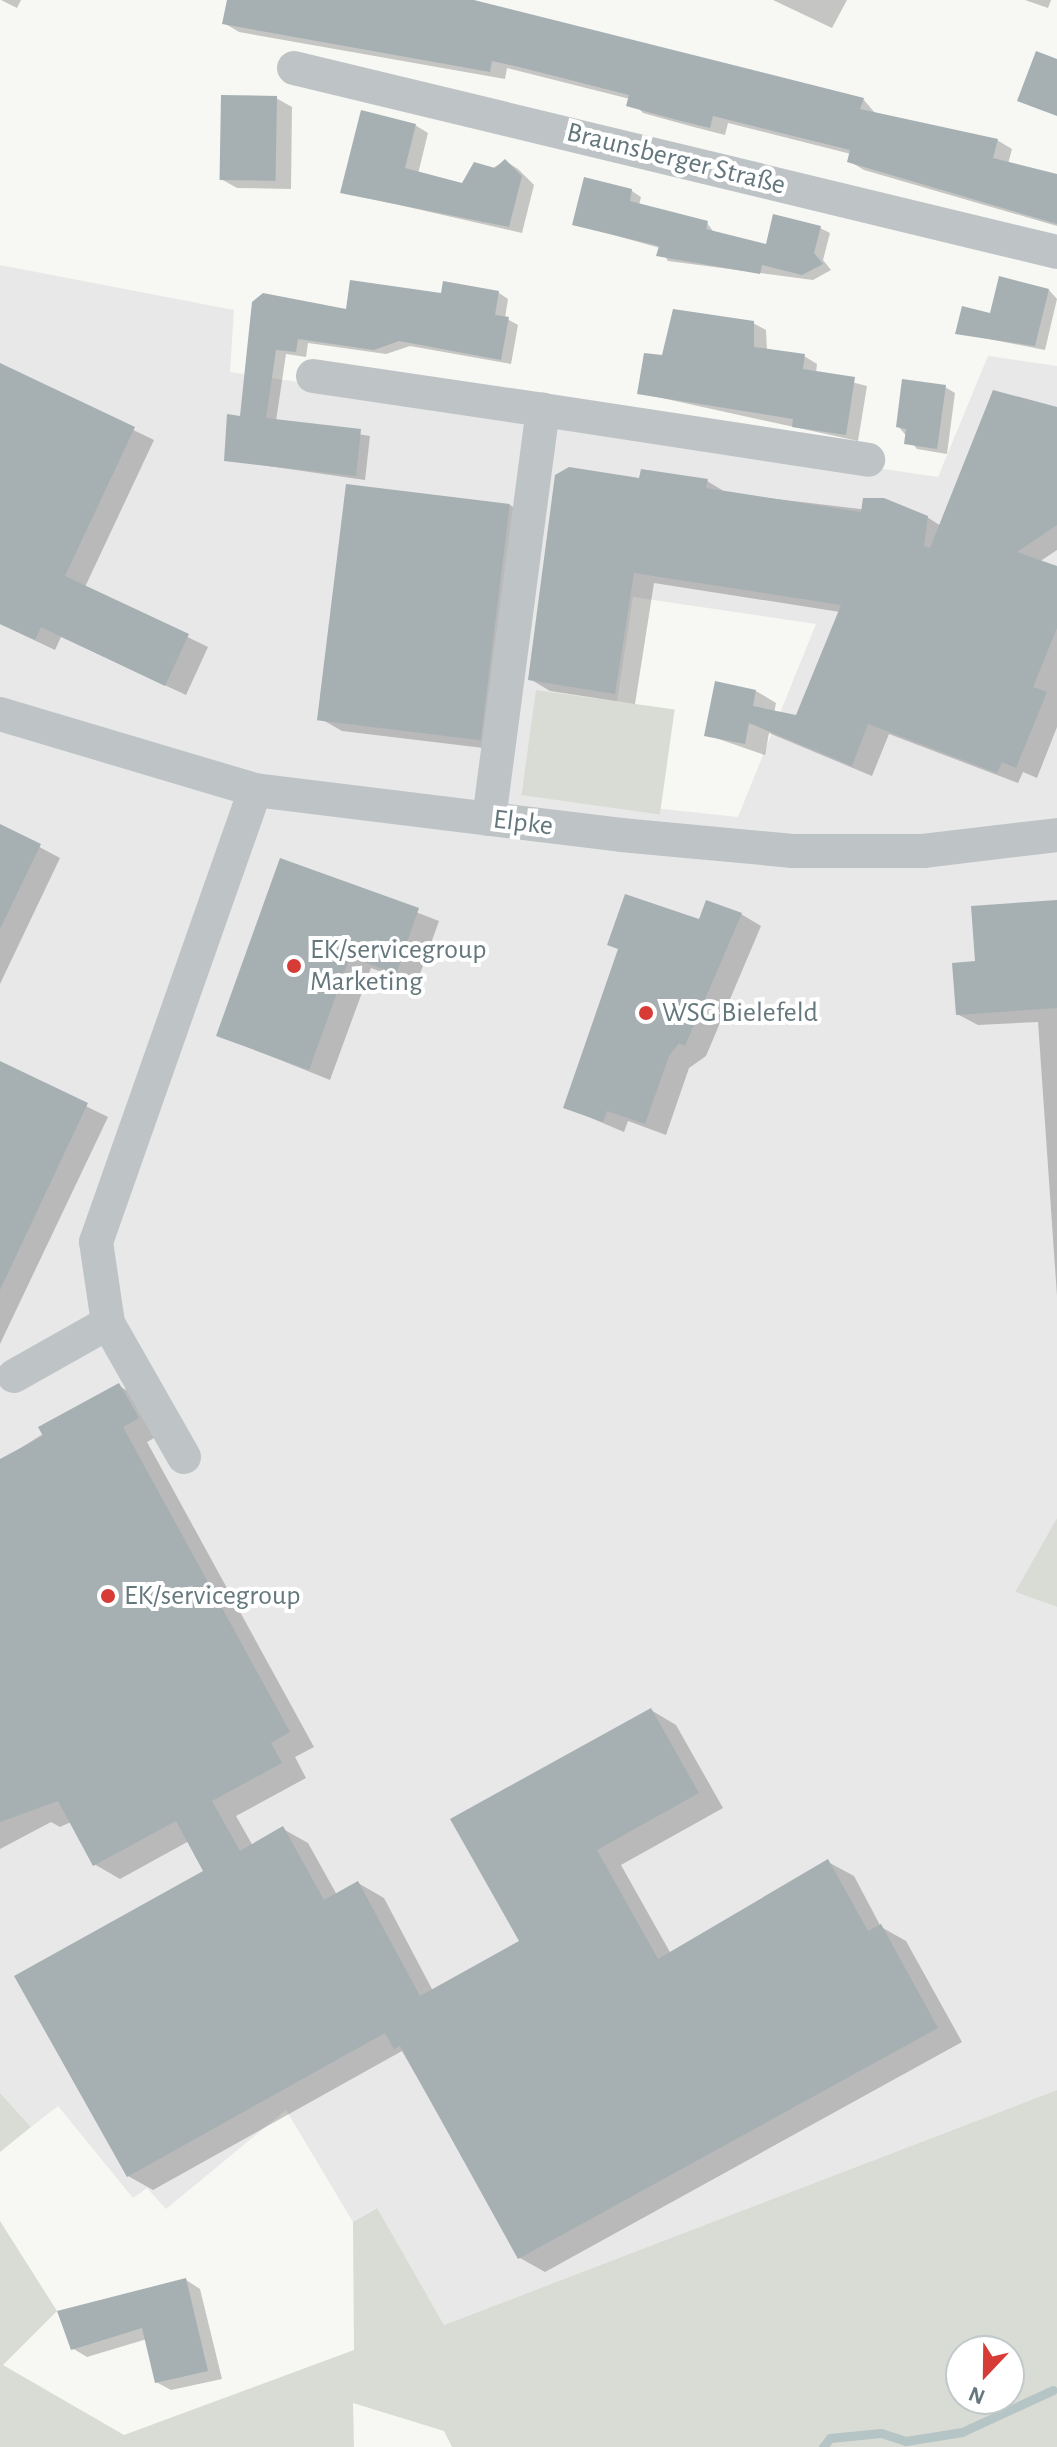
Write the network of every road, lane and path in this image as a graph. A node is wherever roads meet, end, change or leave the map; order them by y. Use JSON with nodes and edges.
{"nodes":[{"id":1,"x":294,"y":68,"type":"dead end"},
{"id":2,"x":1057,"y":252,"type":"edge"},
{"id":3,"x":313,"y":376,"type":"dead end"},
{"id":4,"x":543,"y":410,"type":"junction"},
{"id":5,"x":868,"y":460,"type":"dead end"},
{"id":6,"x":0,"y":714,"type":"edge"},
{"id":7,"x":255,"y":790,"type":"junction"},
{"id":8,"x":489,"y":819,"type":"junction"},
{"id":9,"x":1057,"y":835,"type":"edge"},
{"id":10,"x":108,"y":1323,"type":"junction"},
{"id":11,"x":14,"y":1376,"type":"dead end"},
{"id":12,"x":184,"y":1457,"type":"dead end"}],
"edges":[{"from":1,"to":2,"type":"street","name":"Braunsberger Straße"},
{"from":3,"to":4,"type":"street"},
{"from":4,"to":5,"type":"street"},
{"from":4,"to":8,"type":"street"},
{"from":6,"to":7,"type":"street","name":"Elpke"},
{"from":7,"to":8,"type":"street","name":"Elpke"},
{"from":7,"to":10,"type":"street"},
{"from":8,"to":9,"type":"street","name":"Elpke"},
{"from":10,"to":11,"type":"street"},
{"from":10,"to":12,"type":"street"}]}
